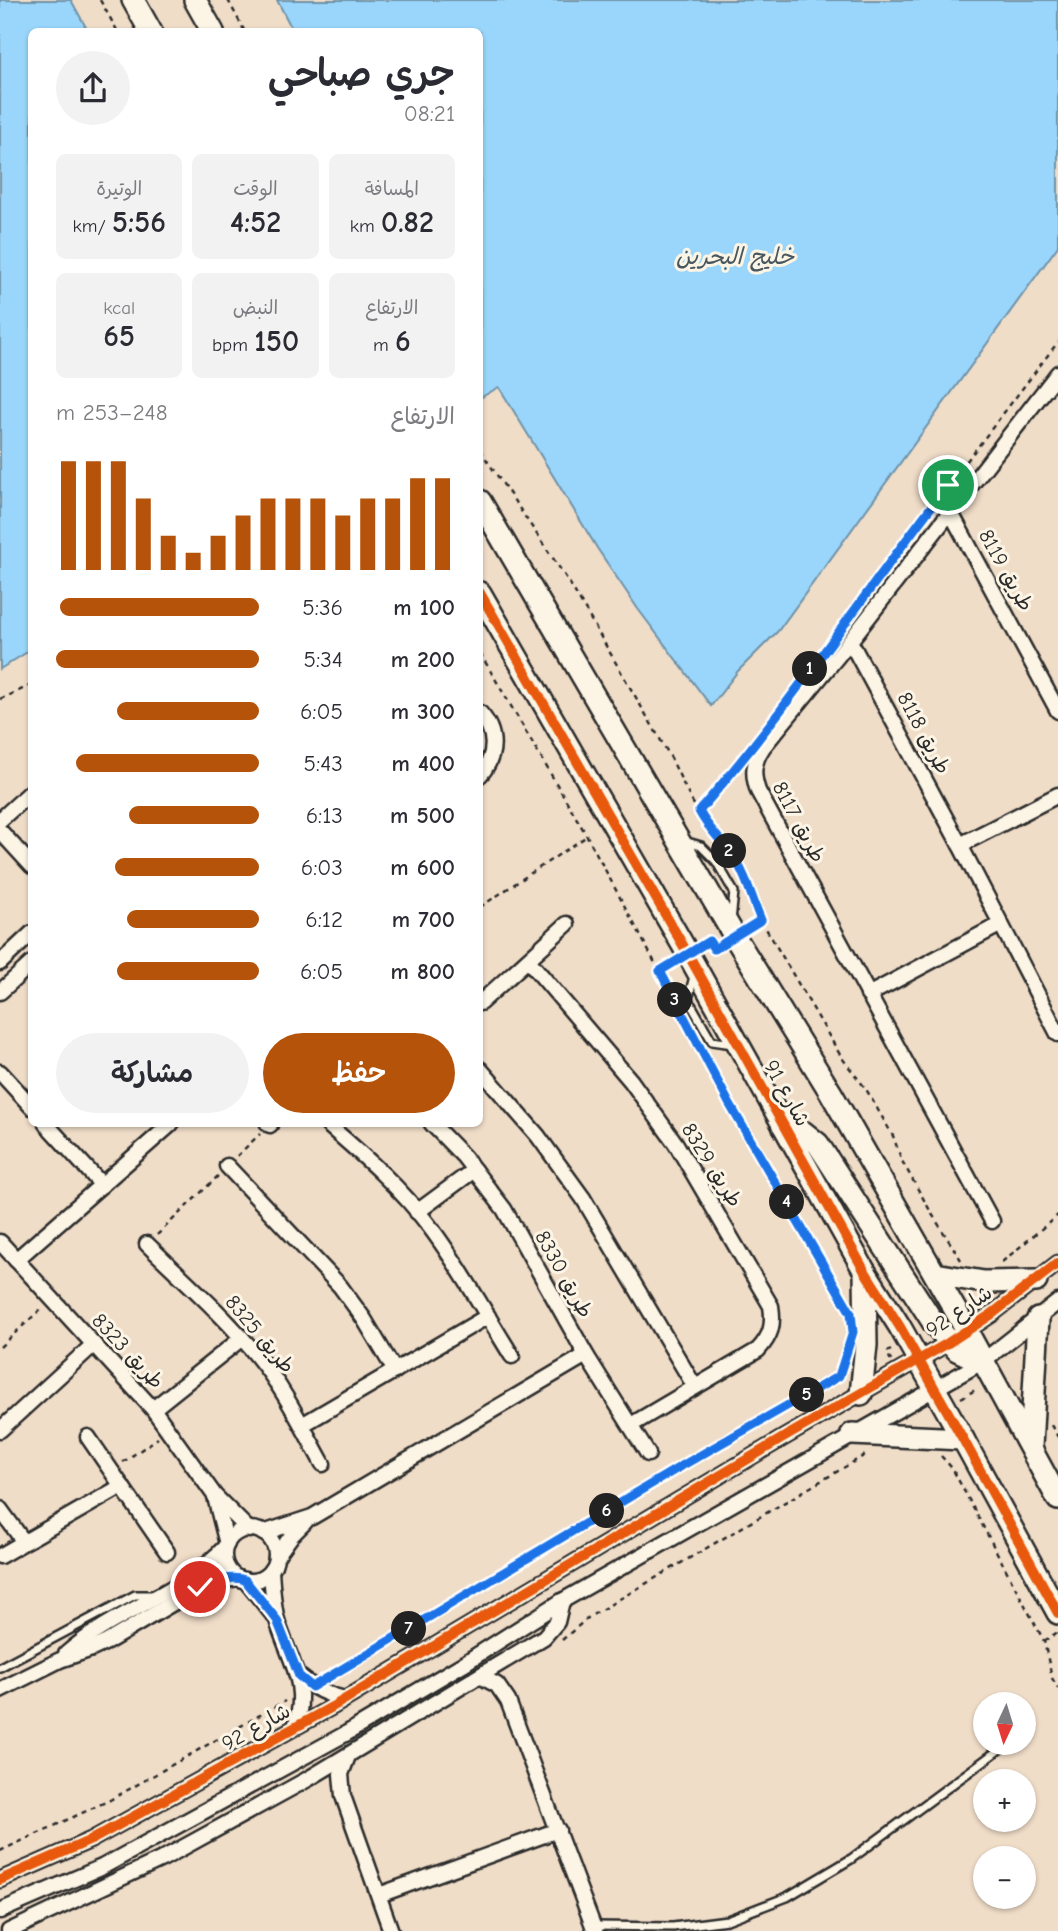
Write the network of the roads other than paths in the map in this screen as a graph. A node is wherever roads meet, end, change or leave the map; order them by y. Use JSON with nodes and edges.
{"nodes":[{"id":1,"x":133,"y":0,"type":"edge"},
{"id":2,"x":195,"y":0,"type":"edge"},
{"id":3,"x":149,"y":28,"type":"edge"},
{"id":4,"x":211,"y":28,"type":"edge"},
{"id":5,"x":1054,"y":378,"type":"edge"},
{"id":6,"x":1058,"y":397,"type":"edge"},
{"id":7,"x":483,"y":506,"type":"edge"},
{"id":8,"x":951,"y":513,"type":"junction"},
{"id":9,"x":483,"y":598,"type":"edge"},
{"id":10,"x":850,"y":641,"type":"junction"},
{"id":11,"x":1058,"y":677,"type":"edge"},
{"id":12,"x":1044,"y":684,"type":"junction"},
{"id":13,"x":1058,"y":711,"type":"edge"},
{"id":14,"x":483,"y":717,"type":"edge"},
{"id":15,"x":483,"y":770,"type":"edge"},
{"id":16,"x":1058,"y":794,"type":"edge"},
{"id":17,"x":28,"y":795,"type":"edge"},
{"id":18,"x":0,"y":820,"type":"edge"},
{"id":19,"x":0,"y":831,"type":"edge"},
{"id":20,"x":960,"y":845,"type":"junction"},
{"id":21,"x":28,"y":862,"type":"edge"},
{"id":22,"x":567,"y":924,"type":"dead end"},
{"id":23,"x":1001,"y":924,"type":"junction"},
{"id":24,"x":28,"y":937,"type":"edge"},
{"id":25,"x":528,"y":960,"type":"junction"},
{"id":26,"x":0,"y":963,"type":"edge"},
{"id":27,"x":28,"y":967,"type":"edge"},
{"id":28,"x":0,"y":992,"type":"edge"},
{"id":29,"x":867,"y":995,"type":"junction"},
{"id":30,"x":483,"y":1000,"type":"edge"},
{"id":31,"x":1058,"y":1034,"type":"edge"},
{"id":32,"x":0,"y":1072,"type":"edge"},
{"id":33,"x":483,"y":1072,"type":"edge"},
{"id":34,"x":28,"y":1103,"type":"edge"},
{"id":35,"x":783,"y":1125,"type":"junction"},
{"id":36,"x":49,"y":1127,"type":"edge"},
{"id":37,"x":168,"y":1127,"type":"edge"},
{"id":38,"x":330,"y":1127,"type":"edge"},
{"id":39,"x":435,"y":1127,"type":"edge"},
{"id":40,"x":227,"y":1166,"type":"road end"},
{"id":41,"x":474,"y":1170,"type":"junction"},
{"id":42,"x":102,"y":1185,"type":"junction"},
{"id":43,"x":417,"y":1212,"type":"junction"},
{"id":44,"x":992,"y":1221,"type":"dead end"},
{"id":45,"x":0,"y":1242,"type":"edge"},
{"id":46,"x":147,"y":1244,"type":"road end"},
{"id":47,"x":16,"y":1260,"type":"junction"},
{"id":48,"x":1058,"y":1263,"type":"edge"},
{"id":49,"x":864,"y":1270,"type":"junction"},
{"id":50,"x":935,"y":1275,"type":"junction"},
{"id":51,"x":1036,"y":1281,"type":"junction"},
{"id":52,"x":1058,"y":1302,"type":"edge"},
{"id":53,"x":488,"y":1316,"type":"junction"},
{"id":54,"x":1038,"y":1319,"type":"junction"},
{"id":55,"x":957,"y":1337,"type":"junction"},
{"id":56,"x":242,"y":1338,"type":"junction"},
{"id":57,"x":93,"y":1345,"type":"junction"},
{"id":58,"x":586,"y":1355,"type":"junction"},
{"id":59,"x":512,"y":1356,"type":"dead end"},
{"id":60,"x":918,"y":1361,"type":"junction"},
{"id":61,"x":982,"y":1362,"type":"junction"},
{"id":62,"x":395,"y":1371,"type":"junction"},
{"id":63,"x":695,"y":1387,"type":"junction"},
{"id":64,"x":934,"y":1388,"type":"junction"},
{"id":65,"x":861,"y":1394,"type":"junction"},
{"id":66,"x":153,"y":1409,"type":"junction"},
{"id":67,"x":302,"y":1425,"type":"junction"},
{"id":68,"x":631,"y":1425,"type":"junction"},
{"id":69,"x":0,"y":1430,"type":"edge"},
{"id":70,"x":852,"y":1434,"type":"junction"},
{"id":71,"x":88,"y":1437,"type":"dead end"},
{"id":72,"x":963,"y":1438,"type":"junction"},
{"id":73,"x":1031,"y":1449,"type":"junction"},
{"id":74,"x":648,"y":1454,"type":"dead end"},
{"id":75,"x":323,"y":1464,"type":"dead end"},
{"id":76,"x":122,"y":1486,"type":"junction"},
{"id":77,"x":215,"y":1496,"type":"junction"},
{"id":78,"x":1058,"y":1499,"type":"edge"},
{"id":79,"x":0,"y":1509,"type":"edge"},
{"id":80,"x":312,"y":1517,"type":"junction"},
{"id":81,"x":256,"y":1531,"type":"junction"},
{"id":82,"x":24,"y":1542,"type":"junction"},
{"id":83,"x":227,"y":1545,"type":"junction"},
{"id":84,"x":167,"y":1552,"type":"dead end"},
{"id":85,"x":0,"y":1556,"type":"edge"},
{"id":86,"x":274,"y":1564,"type":"junction"},
{"id":87,"x":242,"y":1579,"type":"junction"},
{"id":88,"x":159,"y":1596,"type":"junction"},
{"id":89,"x":562,"y":1601,"type":"junction"},
{"id":90,"x":1058,"y":1613,"type":"edge"},
{"id":91,"x":277,"y":1620,"type":"junction"},
{"id":92,"x":60,"y":1660,"type":"junction"},
{"id":93,"x":506,"y":1661,"type":"junction"},
{"id":94,"x":0,"y":1667,"type":"edge"},
{"id":95,"x":480,"y":1676,"type":"junction"},
{"id":96,"x":0,"y":1690,"type":"edge"},
{"id":97,"x":306,"y":1690,"type":"junction"},
{"id":98,"x":345,"y":1699,"type":"junction"},
{"id":99,"x":508,"y":1701,"type":"junction"},
{"id":100,"x":295,"y":1727,"type":"junction"},
{"id":101,"x":349,"y":1755,"type":"junction"},
{"id":102,"x":992,"y":1755,"type":"edge"},
{"id":103,"x":308,"y":1779,"type":"junction"},
{"id":104,"x":343,"y":1796,"type":"junction"},
{"id":105,"x":558,"y":1830,"type":"junction"},
{"id":106,"x":0,"y":1880,"type":"edge"},
{"id":107,"x":379,"y":1895,"type":"junction"},
{"id":108,"x":0,"y":1911,"type":"edge"},
{"id":109,"x":594,"y":1929,"type":"edge"},
{"id":110,"x":9,"y":1931,"type":"edge"},
{"id":111,"x":391,"y":1931,"type":"edge"}],
"edges":[{"from":1,"to":3,"type":"street"},
{"from":2,"to":4,"type":"street"},
{"from":5,"to":6,"type":"street"},
{"from":5,"to":8,"type":"street","name":"طريق 8117"},
{"from":7,"to":50,"type":"street","name":"شارع 91"},
{"from":8,"to":10,"type":"street","name":"طريق 8117"},
{"from":8,"to":12,"type":"street","name":"طريق 8119"},
{"from":9,"to":35,"type":"street","name":"شارع 91"},
{"from":10,"to":20,"type":"street","name":"طريق 8118"},
{"from":10,"to":29,"type":"street","name":"طريق 8117"},
{"from":11,"to":12,"type":"street"},
{"from":12,"to":13,"type":"street","name":"طريق 8119"},
{"from":14,"to":15,"type":"street"},
{"from":16,"to":20,"type":"street"},
{"from":17,"to":18,"type":"street"},
{"from":19,"to":21,"type":"street"},
{"from":20,"to":23,"type":"street","name":"طريق 8118"},
{"from":22,"to":25,"type":"street"},
{"from":23,"to":29,"type":"street"},
{"from":23,"to":31,"type":"street","name":"طريق 8118"},
{"from":24,"to":26,"type":"street"},
{"from":25,"to":30,"type":"street"},
{"from":25,"to":63,"type":"street","name":"طريق 8329"},
{"from":27,"to":28,"type":"street"},
{"from":29,"to":44,"type":"street","name":"طريق 8117"},
{"from":32,"to":34,"type":"street"},
{"from":33,"to":63,"type":"street"},
{"from":35,"to":49,"type":"street","name":"شارع 91"},
{"from":35,"to":55,"type":"street"},
{"from":36,"to":42,"type":"street"},
{"from":37,"to":42,"type":"street"},
{"from":38,"to":43,"type":"street"},
{"from":39,"to":41,"type":"street","name":"طريق 8330"},
{"from":40,"to":62,"type":"street"},
{"from":41,"to":43,"type":"street"},
{"from":41,"to":58,"type":"street","name":"طريق 8330"},
{"from":42,"to":47,"type":"street"},
{"from":43,"to":53,"type":"street"},
{"from":45,"to":47,"type":"street","name":"طريق 8323"},
{"from":46,"to":56,"type":"street","name":"طريق 8325"},
{"from":47,"to":57,"type":"street","name":"طريق 8323"},
{"from":48,"to":51,"type":"street","name":"شارع 92"},
{"from":49,"to":60,"type":"street","name":"شارع 91"},
{"from":49,"to":65,"type":"street"},
{"from":50,"to":51,"type":"street"},
{"from":50,"to":55,"type":"street","name":"شارع 91"},
{"from":51,"to":55,"type":"street","name":"شارع 92"},
{"from":52,"to":54,"type":"street"},
{"from":53,"to":59,"type":"street"},
{"from":53,"to":62,"type":"street"},
{"from":54,"to":61,"type":"street"},
{"from":54,"to":73,"type":"street"},
{"from":55,"to":60,"type":"street","name":"شارع 92"},
{"from":55,"to":61,"type":"street"},
{"from":56,"to":66,"type":"street"},
{"from":56,"to":67,"type":"street","name":"طريق 8325"},
{"from":57,"to":66,"type":"street","name":"طريق 8323"},
{"from":57,"to":69,"type":"street"},
{"from":58,"to":68,"type":"street","name":"طريق 8330"},
{"from":58,"to":80,"type":"street"},
{"from":60,"to":64,"type":"street","name":"شارع 91"},
{"from":60,"to":65,"type":"street","name":"شارع 92"},
{"from":61,"to":64,"type":"street"},
{"from":61,"to":73,"type":"street"},
{"from":62,"to":67,"type":"street"},
{"from":63,"to":68,"type":"street","name":"طريق 8329"},
{"from":64,"to":70,"type":"street"},
{"from":64,"to":72,"type":"street","name":"شارع 91"},
{"from":65,"to":98,"type":"street","name":"شارع 92"},
{"from":66,"to":77,"type":"street","name":"طريق 8323"},
{"from":67,"to":75,"type":"street","name":"طريق 8325"},
{"from":68,"to":74,"type":"street","name":"طريق 8330"},
{"from":70,"to":72,"type":"street"},
{"from":70,"to":89,"type":"street"},
{"from":71,"to":76,"type":"street"},
{"from":72,"to":90,"type":"street","name":"شارع 91"},
{"from":73,"to":78,"type":"street"},
{"from":76,"to":82,"type":"street"},
{"from":76,"to":84,"type":"street"},
{"from":77,"to":81,"type":"street","name":"طريق 8323"},
{"from":77,"to":83,"type":"street","name":"طريق 8323"},
{"from":79,"to":82,"type":"street"},
{"from":80,"to":81,"type":"street"},
{"from":80,"to":86,"type":"street"},
{"from":81,"to":83,"type":"street"},
{"from":81,"to":86,"type":"street"},
{"from":82,"to":85,"type":"street"},
{"from":83,"to":87,"type":"street"},
{"from":83,"to":88,"type":"street"},
{"from":86,"to":87,"type":"street"},
{"from":86,"to":91,"type":"street"},
{"from":87,"to":91,"type":"street"},
{"from":87,"to":92,"type":"street"},
{"from":88,"to":92,"type":"street"},
{"from":88,"to":94,"type":"lane"},
{"from":89,"to":93,"type":"street"},
{"from":89,"to":108,"type":"street"},
{"from":91,"to":97,"type":"street"},
{"from":92,"to":96,"type":"street"},
{"from":93,"to":95,"type":"street"},
{"from":93,"to":99,"type":"street"},
{"from":95,"to":99,"type":"street"},
{"from":95,"to":101,"type":"street"},
{"from":97,"to":98,"type":"street"},
{"from":97,"to":100,"type":"street"},
{"from":98,"to":100,"type":"street","name":"شارع 92"},
{"from":99,"to":105,"type":"street"},
{"from":100,"to":106,"type":"street","name":"شارع 92"},
{"from":101,"to":103,"type":"street"},
{"from":101,"to":104,"type":"street"},
{"from":102,"to":109,"type":"lane"},
{"from":103,"to":104,"type":"street"},
{"from":103,"to":110,"type":"street"},
{"from":104,"to":107,"type":"street"},
{"from":105,"to":107,"type":"street"},
{"from":105,"to":109,"type":"street"},
{"from":107,"to":111,"type":"street"}]}
